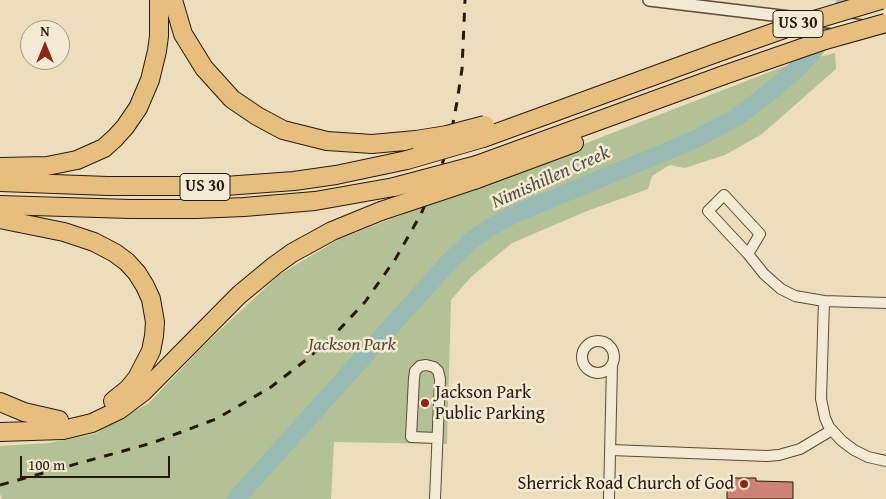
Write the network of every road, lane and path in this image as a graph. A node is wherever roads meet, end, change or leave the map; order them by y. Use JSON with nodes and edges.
{"nodes":[{"id":1,"x":159,"y":0,"type":"edge"},
{"id":2,"x":173,"y":0,"type":"edge"},
{"id":3,"x":648,"y":0,"type":"edge"},
{"id":4,"x":881,"y":0,"type":"edge"},
{"id":5,"x":886,"y":23,"type":"edge"},
{"id":6,"x":886,"y":29,"type":"edge"},
{"id":7,"x":484,"y":132,"type":"junction"},
{"id":8,"x":0,"y":167,"type":"edge"},
{"id":9,"x":475,"y":173,"type":"junction"},
{"id":10,"x":0,"y":182,"type":"edge"},
{"id":11,"x":0,"y":205,"type":"edge"},
{"id":12,"x":0,"y":219,"type":"edge"},
{"id":13,"x":748,"y":254,"type":"junction"},
{"id":14,"x":824,"y":301,"type":"junction"},
{"id":15,"x":886,"y":303,"type":"edge"},
{"id":16,"x":612,"y":365,"type":"dead end"},
{"id":17,"x":0,"y":402,"type":"edge"},
{"id":18,"x":59,"y":420,"type":"junction"},
{"id":19,"x":0,"y":422,"type":"edge"},
{"id":20,"x":832,"y":430,"type":"junction"},
{"id":21,"x":0,"y":432,"type":"edge"},
{"id":22,"x":437,"y":438,"type":"junction"},
{"id":23,"x":611,"y":450,"type":"junction"},
{"id":24,"x":886,"y":461,"type":"edge"},
{"id":25,"x":435,"y":499,"type":"edge"},
{"id":26,"x":609,"y":499,"type":"edge"}],
"edges":[{"from":1,"to":8,"type":"highway"},
{"from":2,"to":7,"type":"highway","bridge":true},
{"from":3,"to":6,"type":"street","bridge":true},
{"from":4,"to":7,"type":"highway","number":"US 30","bridge":true},
{"from":5,"to":9,"type":"highway","number":"US 30","bridge":true},
{"from":7,"to":10,"type":"highway","number":"US 30","bridge":true},
{"from":9,"to":11,"type":"highway","number":"US 30","bridge":true},
{"from":9,"to":21,"type":"highway","bridge":true},
{"from":12,"to":18,"type":"highway"},
{"from":13,"to":13,"type":"street"},
{"from":13,"to":14,"type":"street"},
{"from":14,"to":15,"type":"street"},
{"from":14,"to":20,"type":"street"},
{"from":16,"to":23,"type":"street"},
{"from":17,"to":18,"type":"highway"},
{"from":18,"to":19,"type":"highway"},
{"from":20,"to":23,"type":"street"},
{"from":20,"to":24,"type":"street"},
{"from":22,"to":22,"type":"street"},
{"from":22,"to":25,"type":"street"},
{"from":23,"to":26,"type":"street"}]}
